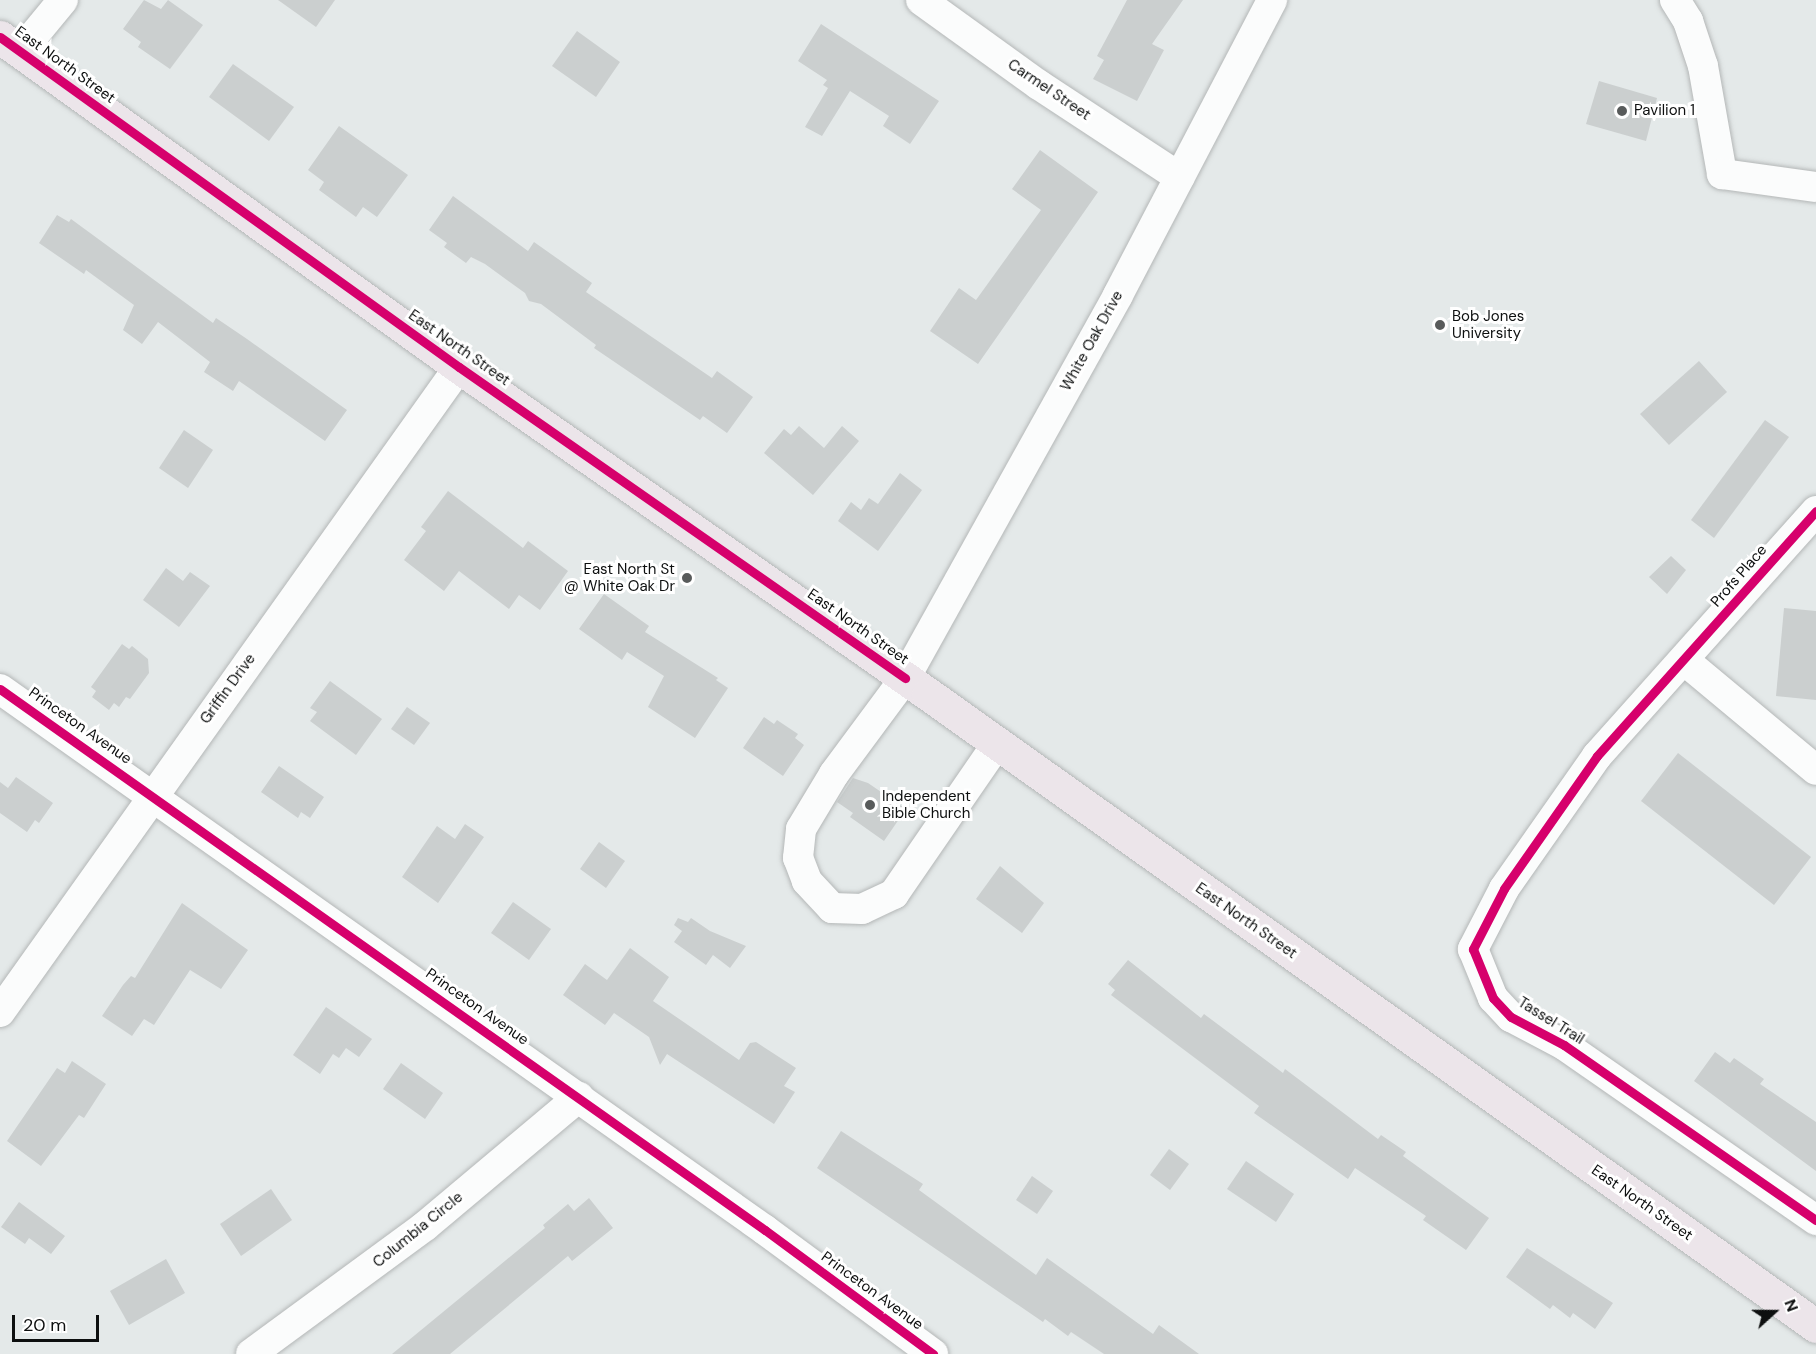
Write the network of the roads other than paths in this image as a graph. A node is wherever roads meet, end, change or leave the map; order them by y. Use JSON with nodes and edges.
{"nodes":[{"id":1,"x":63,"y":0,"type":"edge"},
{"id":2,"x":921,"y":0,"type":"edge"},
{"id":3,"x":1272,"y":0,"type":"edge"},
{"id":4,"x":1675,"y":0,"type":"edge"},
{"id":5,"x":10,"y":44,"type":"edge"},
{"id":6,"x":1179,"y":177,"type":"junction"},
{"id":7,"x":1814,"y":185,"type":"edge"},
{"id":8,"x":459,"y":367,"type":"junction"},
{"id":9,"x":1816,"y":511,"type":"edge"},
{"id":10,"x":1685,"y":661,"type":"junction"},
{"id":11,"x":905,"y":678,"type":"junction"},
{"id":12,"x":0,"y":689,"type":"edge"},
{"id":13,"x":997,"y":744,"type":"junction"},
{"id":14,"x":1816,"y":770,"type":"edge"},
{"id":15,"x":152,"y":795,"type":"junction"},
{"id":16,"x":0,"y":1012,"type":"edge"},
{"id":17,"x":579,"y":1097,"type":"junction"},
{"id":18,"x":1816,"y":1220,"type":"edge"},
{"id":19,"x":1816,"y":1326,"type":"edge"},
{"id":20,"x":251,"y":1354,"type":"edge"},
{"id":21,"x":933,"y":1354,"type":"edge"}],
"edges":[{"from":1,"to":5,"type":"street"},
{"from":2,"to":6,"type":"street","name":"Carmel Street"},
{"from":3,"to":6,"type":"street","name":"White Oak Drive"},
{"from":4,"to":7,"type":"street"},
{"from":5,"to":8,"type":"main road","name":"East North Street"},
{"from":6,"to":11,"type":"street","name":"White Oak Drive"},
{"from":8,"to":11,"type":"main road","name":"East North Street"},
{"from":8,"to":15,"type":"street","name":"Griffin Drive"},
{"from":9,"to":10,"type":"street","name":"Profs Place"},
{"from":10,"to":14,"type":"street"},
{"from":10,"to":18,"type":"street","name":"Tassel Trail"},
{"from":11,"to":13,"type":"main road","name":"East North Street"},
{"from":11,"to":13,"type":"street","name":"White Oak Drive"},
{"from":12,"to":15,"type":"street","name":"Princeton Avenue"},
{"from":13,"to":19,"type":"main road","name":"East North Street"},
{"from":15,"to":16,"type":"street","name":"Griffin Drive"},
{"from":15,"to":17,"type":"street","name":"Princeton Avenue"},
{"from":17,"to":20,"type":"street","name":"Columbia Circle"},
{"from":17,"to":21,"type":"street","name":"Princeton Avenue"}]}
